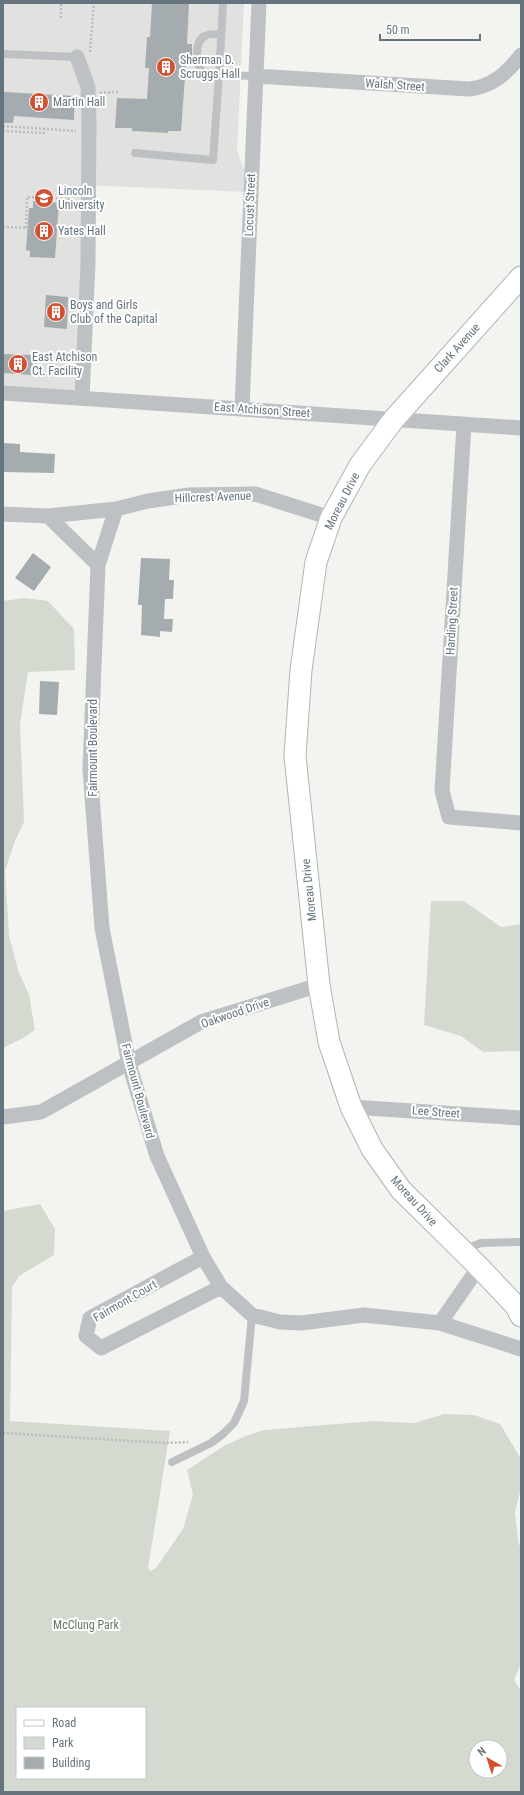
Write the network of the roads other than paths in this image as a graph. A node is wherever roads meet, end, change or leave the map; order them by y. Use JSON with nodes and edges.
{"nodes":[{"id":1,"x":222,"y":3,"type":"edge"},
{"id":2,"x":259,"y":3,"type":"edge"},
{"id":3,"x":221,"y":35,"type":"junction"},
{"id":4,"x":3,"y":54,"type":"edge"},
{"id":5,"x":521,"y":55,"type":"edge"},
{"id":6,"x":77,"y":57,"type":"joint"},
{"id":7,"x":218,"y":75,"type":"junction"},
{"id":8,"x":255,"y":76,"type":"junction"},
{"id":9,"x":135,"y":153,"type":"dead end"},
{"id":10,"x":521,"y":277,"type":"edge"},
{"id":11,"x":3,"y":394,"type":"edge"},
{"id":12,"x":82,"y":398,"type":"junction"},
{"id":13,"x":242,"y":408,"type":"junction"},
{"id":14,"x":394,"y":419,"type":"junction"},
{"id":15,"x":464,"y":424,"type":"junction"},
{"id":16,"x":521,"y":428,"type":"edge"},
{"id":17,"x":116,"y":509,"type":"junction"},
{"id":18,"x":3,"y":514,"type":"edge"},
{"id":19,"x":48,"y":516,"type":"junction"},
{"id":20,"x":331,"y":518,"type":"junction"},
{"id":21,"x":98,"y":565,"type":"junction"},
{"id":22,"x":521,"y":823,"type":"edge"},
{"id":23,"x":318,"y":985,"type":"junction"},
{"id":24,"x":129,"y":1064,"type":"junction"},
{"id":25,"x":351,"y":1107,"type":"junction"},
{"id":26,"x":3,"y":1117,"type":"edge"},
{"id":27,"x":521,"y":1118,"type":"edge"},
{"id":28,"x":521,"y":1242,"type":"edge"},
{"id":29,"x":462,"y":1251,"type":"junction"},
{"id":30,"x":204,"y":1257,"type":"junction"},
{"id":31,"x":479,"y":1267,"type":"junction"},
{"id":32,"x":221,"y":1287,"type":"junction"},
{"id":33,"x":252,"y":1315,"type":"junction"},
{"id":34,"x":521,"y":1316,"type":"edge"},
{"id":35,"x":440,"y":1323,"type":"junction"},
{"id":36,"x":521,"y":1349,"type":"edge"},
{"id":37,"x":172,"y":1462,"type":"dead end"}],
"edges":[{"from":1,"to":3,"type":"lane"},
{"from":2,"to":8,"type":"street","name":"Locust Street"},
{"from":3,"to":7,"type":"lane"},
{"from":3,"to":7,"type":"lane"},
{"from":4,"to":6,"type":"lane"},
{"from":5,"to":8,"type":"street","name":"Walsh Street"},
{"from":6,"to":12,"type":"street"},
{"from":7,"to":8,"type":"lane"},
{"from":7,"to":9,"type":"lane"},
{"from":8,"to":13,"type":"street","name":"Locust Street"},
{"from":10,"to":14,"type":"main road","name":"Clark Avenue"},
{"from":11,"to":12,"type":"street","name":"East Atchison Street"},
{"from":12,"to":13,"type":"street","name":"East Atchison Street"},
{"from":13,"to":14,"type":"street","name":"East Atchison Street"},
{"from":14,"to":15,"type":"street","name":"East Atchison Street"},
{"from":14,"to":20,"type":"main road","name":"Moreau Drive"},
{"from":15,"to":16,"type":"street","name":"East Atchison Street"},
{"from":15,"to":22,"type":"street","name":"Harding Street"},
{"from":17,"to":19,"type":"street"},
{"from":17,"to":20,"type":"street","name":"Hillcrest Avenue"},
{"from":17,"to":21,"type":"street","name":"Fairmount Boulevard"},
{"from":18,"to":19,"type":"street"},
{"from":19,"to":21,"type":"street"},
{"from":20,"to":23,"type":"main road","name":"Moreau Drive"},
{"from":21,"to":24,"type":"street","name":"Fairmount Boulevard"},
{"from":23,"to":24,"type":"street","name":"Oakwood Drive"},
{"from":23,"to":25,"type":"main road","name":"Moreau Drive"},
{"from":24,"to":26,"type":"street","name":"Oakwood Drive"},
{"from":24,"to":30,"type":"street","name":"Fairmount Boulevard"},
{"from":25,"to":27,"type":"street","name":"Lee Street"},
{"from":25,"to":29,"type":"main road","name":"Moreau Drive"},
{"from":28,"to":29,"type":"lane"},
{"from":29,"to":31,"type":"main road","name":"Moreau Drive"},
{"from":30,"to":32,"type":"street","name":"Fairmount Boulevard"},
{"from":30,"to":32,"type":"street","name":"Fairmont Court"},
{"from":31,"to":34,"type":"main road","name":"Moreau Drive"},
{"from":31,"to":35,"type":"street"},
{"from":32,"to":33,"type":"street","name":"Fairmount Boulevard"},
{"from":33,"to":35,"type":"street","name":"Fairmount Boulevard"},
{"from":33,"to":37,"type":"lane"},
{"from":35,"to":36,"type":"street","name":"Fairmount Boulevard"}]}
